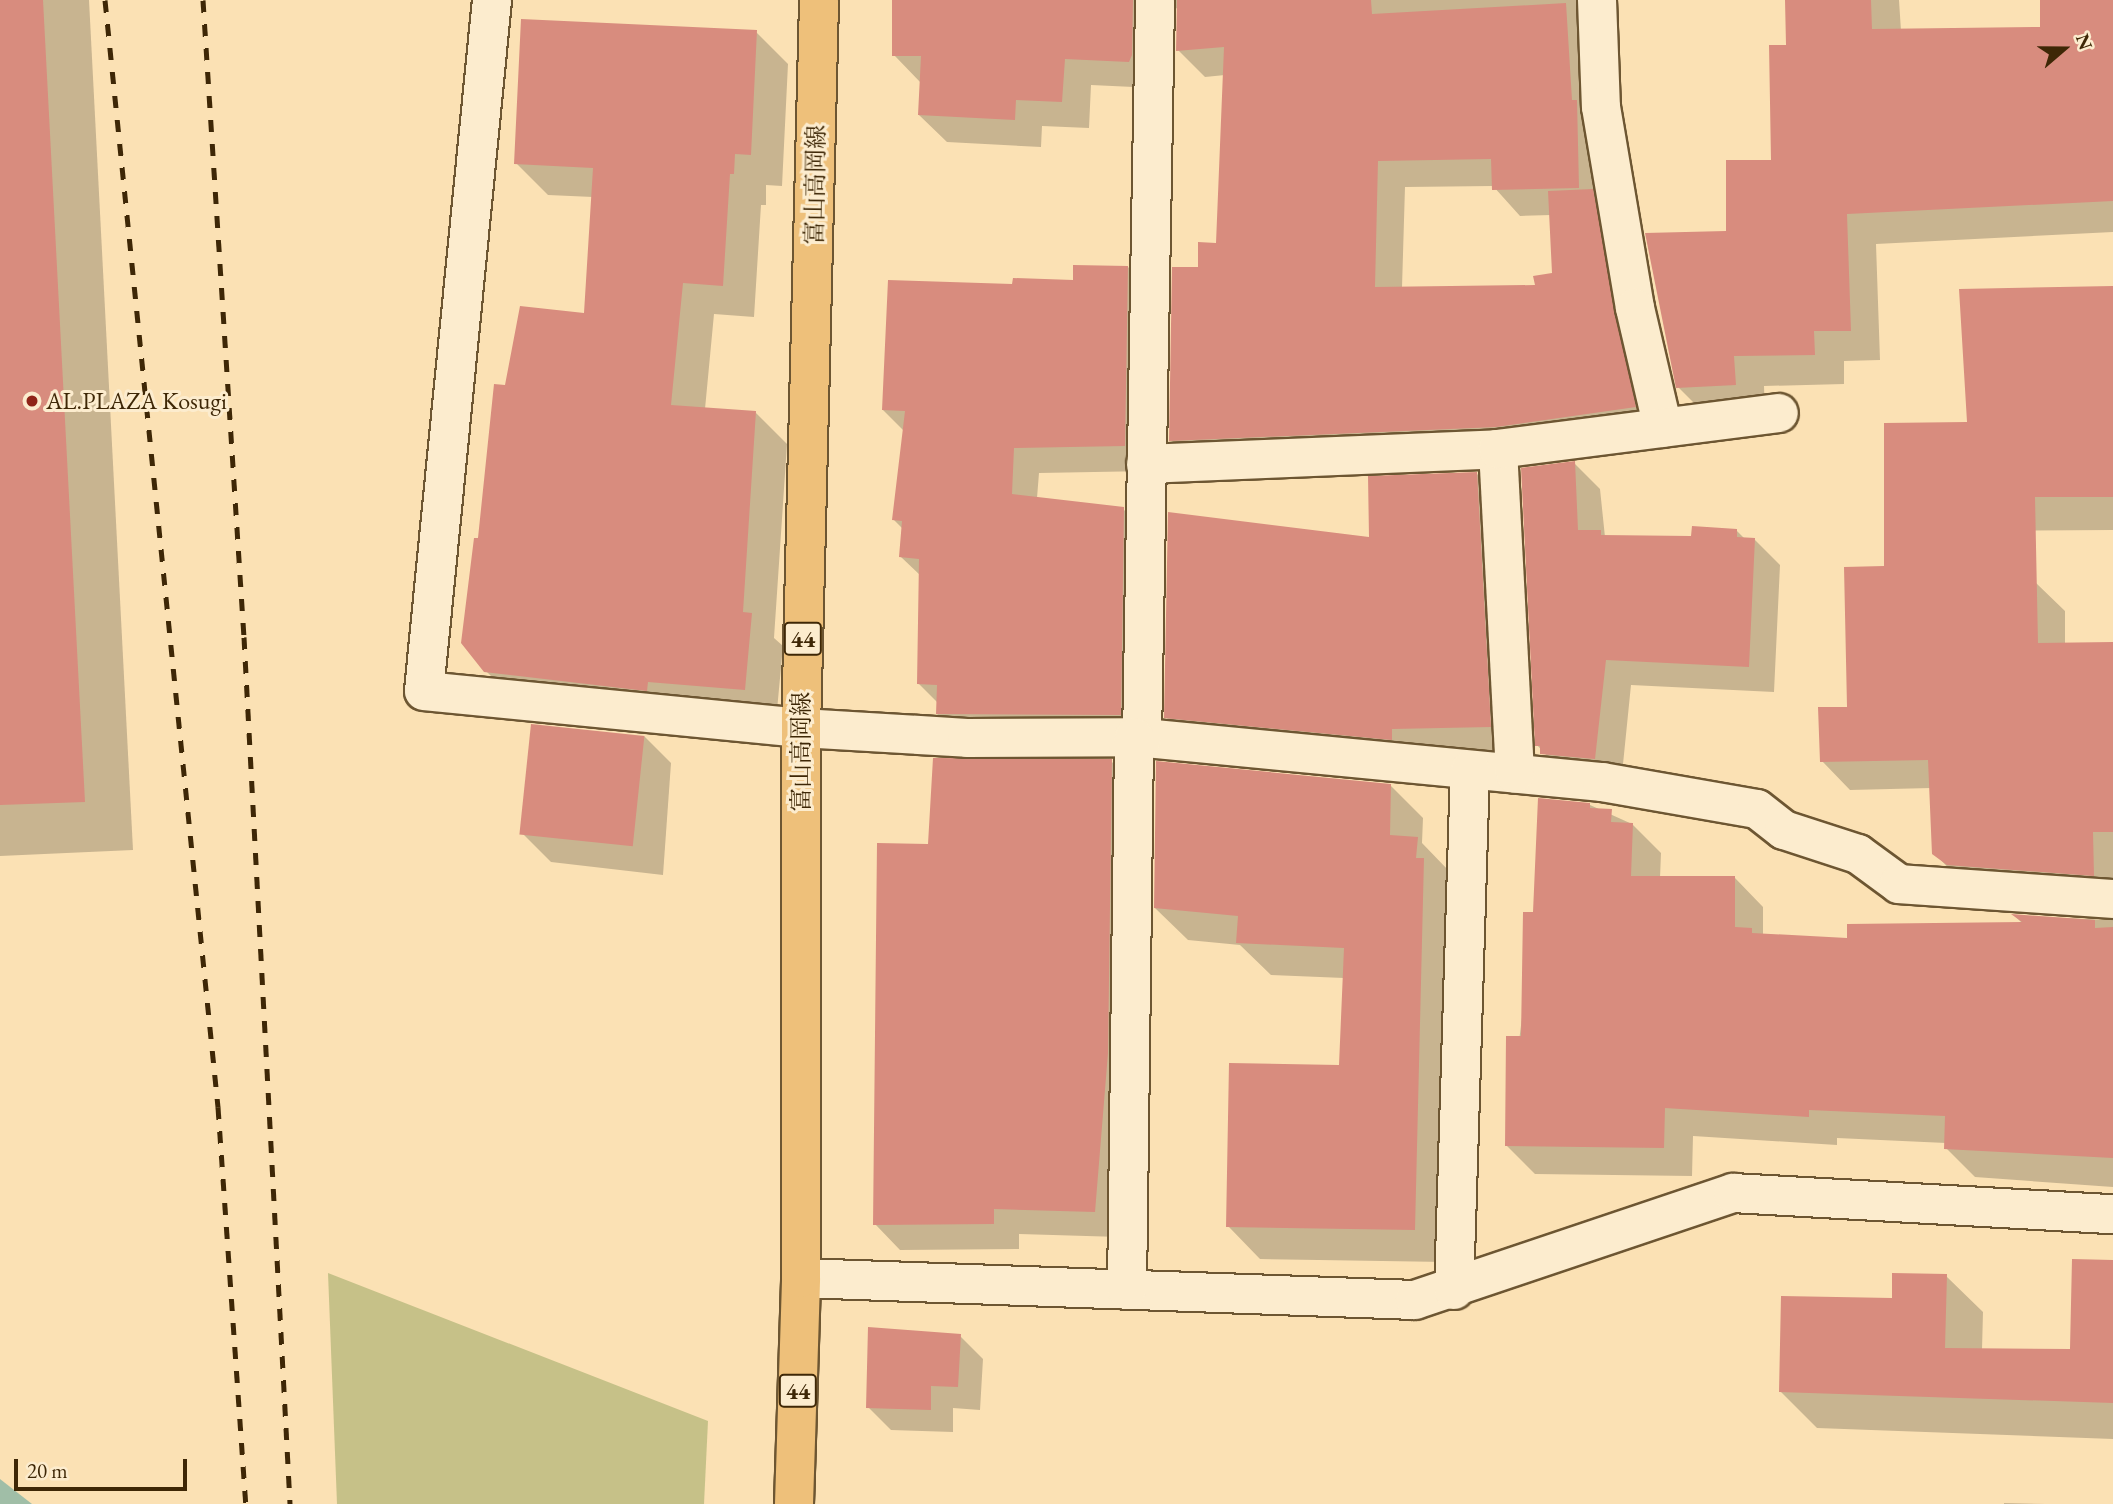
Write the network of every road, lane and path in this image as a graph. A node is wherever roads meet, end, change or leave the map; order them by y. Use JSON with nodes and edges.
{"nodes":[{"id":1,"x":492,"y":0,"type":"edge"},
{"id":2,"x":819,"y":0,"type":"edge"},
{"id":3,"x":1155,"y":0,"type":"edge"},
{"id":4,"x":1597,"y":0,"type":"edge"},
{"id":5,"x":1779,"y":414,"type":"dead end"},
{"id":6,"x":1663,"y":428,"type":"junction"},
{"id":7,"x":1498,"y":449,"type":"junction"},
{"id":8,"x":1146,"y":464,"type":"junction"},
{"id":9,"x":801,"y":728,"type":"junction"},
{"id":10,"x":1138,"y":738,"type":"junction"},
{"id":11,"x":1470,"y":770,"type":"junction"},
{"id":12,"x":1515,"y":774,"type":"junction"},
{"id":13,"x":2113,"y":899,"type":"edge"},
{"id":14,"x":2113,"y":1214,"type":"edge"},
{"id":15,"x":801,"y":1278,"type":"junction"},
{"id":16,"x":1127,"y":1290,"type":"junction"},
{"id":17,"x":1454,"y":1290,"type":"junction"},
{"id":18,"x":794,"y":1504,"type":"edge"}],
"edges":[{"from":1,"to":9,"type":"street"},
{"from":2,"to":9,"type":"main road","name":"富山高岡線","number":"44"},
{"from":3,"to":8,"type":"street"},
{"from":4,"to":6,"type":"street"},
{"from":5,"to":6,"type":"street"},
{"from":6,"to":7,"type":"street"},
{"from":7,"to":8,"type":"street"},
{"from":7,"to":12,"type":"street"},
{"from":8,"to":10,"type":"street"},
{"from":9,"to":10,"type":"street"},
{"from":9,"to":15,"type":"main road","name":"富山高岡線","number":"44"},
{"from":10,"to":11,"type":"street"},
{"from":10,"to":16,"type":"street"},
{"from":11,"to":12,"type":"street"},
{"from":11,"to":17,"type":"street"},
{"from":12,"to":13,"type":"street"},
{"from":14,"to":17,"type":"street"},
{"from":15,"to":16,"type":"street"},
{"from":15,"to":18,"type":"main road","name":"富山高岡線","number":"44"},
{"from":16,"to":17,"type":"street"}]}
